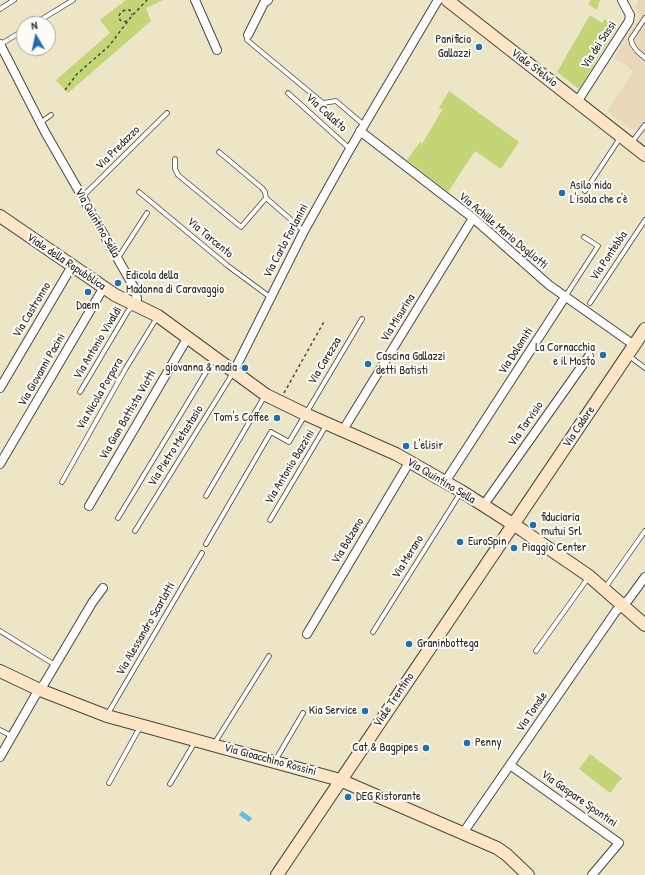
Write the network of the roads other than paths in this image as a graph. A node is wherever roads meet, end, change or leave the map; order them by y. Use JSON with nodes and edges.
{"nodes":[{"id":1,"x":14,"y":0,"type":"edge"},
{"id":2,"x":73,"y":0,"type":"edge"},
{"id":3,"x":195,"y":0,"type":"edge"},
{"id":4,"x":268,"y":0,"type":"edge"},
{"id":5,"x":438,"y":0,"type":"edge"},
{"id":6,"x":447,"y":0,"type":"edge"},
{"id":7,"x":622,"y":0,"type":"edge"},
{"id":8,"x":0,"y":9,"type":"edge"},
{"id":9,"x":47,"y":16,"type":"edge"},
{"id":10,"x":645,"y":18,"type":"edge"},
{"id":11,"x":16,"y":35,"type":"edge"},
{"id":12,"x":248,"y":35,"type":"joint"},
{"id":13,"x":0,"y":44,"type":"edge"},
{"id":14,"x":217,"y":50,"type":"dead end"},
{"id":15,"x":645,"y":58,"type":"edge"},
{"id":16,"x":288,"y":93,"type":"dead end"},
{"id":17,"x":578,"y":102,"type":"junction"},
{"id":18,"x":167,"y":113,"type":"dead end"},
{"id":19,"x":51,"y":115,"type":"dead end"},
{"id":20,"x":40,"y":123,"type":"junction"},
{"id":21,"x":645,"y":125,"type":"edge"},
{"id":22,"x":362,"y":128,"type":"junction"},
{"id":23,"x":621,"y":136,"type":"junction"},
{"id":24,"x":631,"y":144,"type":"junction"},
{"id":25,"x":350,"y":149,"type":"junction"},
{"id":26,"x":219,"y":152,"type":"dead end"},
{"id":27,"x":645,"y":155,"type":"edge"},
{"id":28,"x":175,"y":159,"type":"dead end"},
{"id":29,"x":585,"y":191,"type":"dead end"},
{"id":30,"x":139,"y":192,"type":"dead end"},
{"id":31,"x":82,"y":197,"type":"junction"},
{"id":32,"x":266,"y":198,"type":"junction"},
{"id":33,"x":148,"y":212,"type":"dead end"},
{"id":34,"x":0,"y":216,"type":"edge"},
{"id":35,"x":473,"y":218,"type":"junction"},
{"id":36,"x":645,"y":220,"type":"edge"},
{"id":37,"x":304,"y":231,"type":"junction"},
{"id":38,"x":584,"y":237,"type":"dead end"},
{"id":39,"x":118,"y":258,"type":"junction"},
{"id":40,"x":72,"y":266,"type":"junction"},
{"id":41,"x":104,"y":287,"type":"junction"},
{"id":42,"x":270,"y":297,"type":"junction"},
{"id":43,"x":565,"y":297,"type":"junction"},
{"id":44,"x":590,"y":302,"type":"dead end"},
{"id":45,"x":134,"y":304,"type":"junction"},
{"id":46,"x":158,"y":316,"type":"junction"},
{"id":47,"x":362,"y":319,"type":"dead end"},
{"id":48,"x":645,"y":329,"type":"edge"},
{"id":49,"x":188,"y":337,"type":"junction"},
{"id":50,"x":631,"y":350,"type":"junction"},
{"id":51,"x":589,"y":356,"type":"dead end"},
{"id":52,"x":215,"y":358,"type":"junction"},
{"id":53,"x":645,"y":368,"type":"edge"},
{"id":54,"x":234,"y":371,"type":"junction"},
{"id":55,"x":0,"y":388,"type":"edge"},
{"id":56,"x":80,"y":392,"type":"dead end"},
{"id":57,"x":266,"y":395,"type":"junction"},
{"id":58,"x":305,"y":414,"type":"junction"},
{"id":59,"x":328,"y":423,"type":"junction"},
{"id":60,"x":343,"y":430,"type":"junction"},
{"id":61,"x":410,"y":461,"type":"junction"},
{"id":62,"x":0,"y":464,"type":"edge"},
{"id":63,"x":62,"y":482,"type":"dead end"},
{"id":64,"x":445,"y":482,"type":"junction"},
{"id":65,"x":461,"y":492,"type":"junction"},
{"id":66,"x":206,"y":496,"type":"dead end"},
{"id":67,"x":88,"y":506,"type":"dead end"},
{"id":68,"x":483,"y":506,"type":"junction"},
{"id":69,"x":118,"y":518,"type":"dead end"},
{"id":70,"x":270,"y":520,"type":"dead end"},
{"id":71,"x":513,"y":525,"type":"junction"},
{"id":72,"x":135,"y":531,"type":"dead end"},
{"id":73,"x":645,"y":532,"type":"edge"},
{"id":74,"x":206,"y":544,"type":"dead end"},
{"id":75,"x":202,"y":553,"type":"dead end"},
{"id":76,"x":589,"y":576,"type":"junction"},
{"id":77,"x":645,"y":577,"type":"edge"},
{"id":78,"x":103,"y":588,"type":"dead end"},
{"id":79,"x":604,"y":589,"type":"junction"},
{"id":80,"x":622,"y":605,"type":"junction"},
{"id":81,"x":645,"y":625,"type":"edge"},
{"id":82,"x":0,"y":631,"type":"edge"},
{"id":83,"x":373,"y":632,"type":"dead end"},
{"id":84,"x":307,"y":634,"type":"dead end"},
{"id":85,"x":536,"y":651,"type":"dead end"},
{"id":86,"x":269,"y":656,"type":"dead end"},
{"id":87,"x":55,"y":665,"type":"junction"},
{"id":88,"x":0,"y":671,"type":"edge"},
{"id":89,"x":40,"y":690,"type":"junction"},
{"id":90,"x":303,"y":713,"type":"dead end"},
{"id":91,"x":107,"y":716,"type":"junction"},
{"id":92,"x":142,"y":725,"type":"junction"},
{"id":93,"x":0,"y":730,"type":"edge"},
{"id":94,"x":12,"y":736,"type":"junction"},
{"id":95,"x":196,"y":740,"type":"junction"},
{"id":96,"x":213,"y":745,"type":"junction"},
{"id":97,"x":0,"y":757,"type":"edge"},
{"id":98,"x":275,"y":761,"type":"junction"},
{"id":99,"x":510,"y":765,"type":"junction"},
{"id":100,"x":340,"y":780,"type":"junction"},
{"id":101,"x":109,"y":783,"type":"dead end"},
{"id":102,"x":170,"y":784,"type":"dead end"},
{"id":103,"x":463,"y":833,"type":"junction"},
{"id":104,"x":522,"y":872,"type":"edge"},
{"id":105,"x":276,"y":875,"type":"edge"},
{"id":106,"x":592,"y":875,"type":"edge"}],
"edges":[{"from":1,"to":8,"type":"lane"},
{"from":2,"to":9,"type":"lane"},
{"from":3,"to":14,"type":"street"},
{"from":4,"to":12,"type":"street"},
{"from":5,"to":22,"type":"street","name":"Via Carlo Forlanini"},
{"from":6,"to":17,"type":"street","name":"Viale Stelvio"},
{"from":7,"to":17,"type":"street","name":"Via dei Sassi"},
{"from":10,"to":15,"type":"lane"},
{"from":11,"to":13,"type":"lane"},
{"from":12,"to":22,"type":"lane"},
{"from":13,"to":20,"type":"street","name":"Via Quintino Sella"},
{"from":16,"to":25,"type":"lane","name":"Via Collalto"},
{"from":17,"to":23,"type":"street","name":"Viale Stelvio"},
{"from":18,"to":31,"type":"lane","name":"Via Predazzo"},
{"from":19,"to":20,"type":"lane"},
{"from":20,"to":31,"type":"street","name":"Via Quintino Sella"},
{"from":21,"to":24,"type":"lane"},
{"from":22,"to":25,"type":"street","name":"Via Carlo Forlanini"},
{"from":22,"to":35,"type":"street","name":"Via Achille Mario Dogliotti"},
{"from":23,"to":24,"type":"street","name":"Viale Stelvio"},
{"from":23,"to":29,"type":"lane"},
{"from":24,"to":27,"type":"street","name":"Viale Stelvio"},
{"from":25,"to":37,"type":"street","name":"Via Carlo Forlanini"},
{"from":26,"to":32,"type":"lane"},
{"from":28,"to":32,"type":"lane"},
{"from":30,"to":42,"type":"lane","name":"Via Tarcento"},
{"from":31,"to":39,"type":"street","name":"Via Quintino Sella"},
{"from":32,"to":37,"type":"lane"},
{"from":33,"to":39,"type":"lane"},
{"from":34,"to":40,"type":"street","name":"Viale della Repubblica"},
{"from":35,"to":43,"type":"street","name":"Via Achille Mario Dogliotti"},
{"from":35,"to":60,"type":"street","name":"Via Misurina"},
{"from":36,"to":44,"type":"lane","name":"Via Pontebba"},
{"from":37,"to":42,"type":"street","name":"Via Carlo Forlanini"},
{"from":38,"to":43,"type":"lane","name":"Via Dolomiti"},
{"from":39,"to":45,"type":"street","name":"Via Quintino Sella"},
{"from":40,"to":41,"type":"street","name":"Viale della Repubblica"},
{"from":40,"to":55,"type":"street","name":"Via Castronno"},
{"from":41,"to":45,"type":"street","name":"Viale della Repubblica"},
{"from":41,"to":62,"type":"street","name":"Via Giovanni Pacini"},
{"from":42,"to":54,"type":"street","name":"Via Carlo Forlanini"},
{"from":43,"to":50,"type":"street","name":"Via Achille Mario Dogliotti"},
{"from":43,"to":64,"type":"street","name":"Via Dolomiti"},
{"from":45,"to":46,"type":"street","name":"Via Quintino Sella"},
{"from":45,"to":56,"type":"lane","name":"Via Antonio Vivaldi"},
{"from":46,"to":49,"type":"street","name":"Via Quintino Sella"},
{"from":46,"to":63,"type":"lane","name":"Via Nicola Porpora"},
{"from":47,"to":58,"type":"lane","name":"Via Carezza"},
{"from":48,"to":50,"type":"street","name":"Via Cadore"},
{"from":49,"to":52,"type":"street","name":"Via Quintino Sella"},
{"from":49,"to":67,"type":"street","name":"Via Gian Battista Viotti"},
{"from":50,"to":53,"type":"lane"},
{"from":50,"to":71,"type":"street","name":"Via Cadore"},
{"from":51,"to":68,"type":"street","name":"Via Tarvisio"},
{"from":52,"to":54,"type":"street","name":"Via Quintino Sella"},
{"from":52,"to":69,"type":"lane"},
{"from":54,"to":57,"type":"street","name":"Via Quintino Sella"},
{"from":54,"to":72,"type":"lane","name":"Via Pietro Metastasio"},
{"from":57,"to":58,"type":"street","name":"Via Quintino Sella"},
{"from":57,"to":66,"type":"lane"},
{"from":58,"to":59,"type":"street","name":"Via Quintino Sella"},
{"from":58,"to":74,"type":"lane"},
{"from":59,"to":60,"type":"street","name":"Via Quintino Sella"},
{"from":59,"to":70,"type":"lane","name":"Via Antonio Bazzini"},
{"from":60,"to":61,"type":"street","name":"Via Quintino Sella"},
{"from":61,"to":64,"type":"street","name":"Via Quintino Sella"},
{"from":61,"to":84,"type":"street","name":"Via Bolzano"},
{"from":64,"to":65,"type":"street","name":"Via Quintino Sella"},
{"from":65,"to":68,"type":"street","name":"Via Quintino Sella"},
{"from":65,"to":83,"type":"lane","name":"Via Merano"},
{"from":68,"to":71,"type":"street","name":"Via Quintino Sella"},
{"from":71,"to":76,"type":"street","name":"Via Quintino Sella"},
{"from":71,"to":100,"type":"street","name":"Viale Trentino"},
{"from":73,"to":79,"type":"lane"},
{"from":75,"to":91,"type":"lane","name":"Via Alessandro Scarlatti"},
{"from":76,"to":79,"type":"street","name":"Via Quintino Sella"},
{"from":76,"to":85,"type":"lane"},
{"from":77,"to":80,"type":"street","name":"Via Tonale"},
{"from":78,"to":87,"type":"street"},
{"from":79,"to":80,"type":"street","name":"Via Quintino Sella"},
{"from":80,"to":81,"type":"street","name":"Via Quintino Sella"},
{"from":80,"to":99,"type":"street","name":"Via Tonale"},
{"from":82,"to":87,"type":"lane"},
{"from":86,"to":96,"type":"lane"},
{"from":87,"to":89,"type":"street"},
{"from":88,"to":89,"type":"street","name":"Via Gioacchino Rossini"},
{"from":89,"to":91,"type":"street","name":"Via Gioacchino Rossini"},
{"from":89,"to":94,"type":"street"},
{"from":90,"to":98,"type":"lane"},
{"from":91,"to":92,"type":"street","name":"Via Gioacchino Rossini"},
{"from":92,"to":95,"type":"street","name":"Via Gioacchino Rossini"},
{"from":92,"to":101,"type":"lane"},
{"from":93,"to":94,"type":"lane"},
{"from":94,"to":97,"type":"street"},
{"from":95,"to":96,"type":"street","name":"Via Gioacchino Rossini"},
{"from":95,"to":102,"type":"lane"},
{"from":96,"to":98,"type":"street","name":"Via Gioacchino Rossini"},
{"from":98,"to":100,"type":"street","name":"Via Gioacchino Rossini"},
{"from":99,"to":103,"type":"street","name":"Via Tonale"},
{"from":99,"to":106,"type":"street","name":"Via Gaspare Spontini"},
{"from":100,"to":103,"type":"street","name":"Via Gioacchino Rossini"},
{"from":100,"to":105,"type":"street","name":"Viale Trentino"},
{"from":103,"to":104,"type":"street","name":"Via Gioacchino Rossini"}]}
